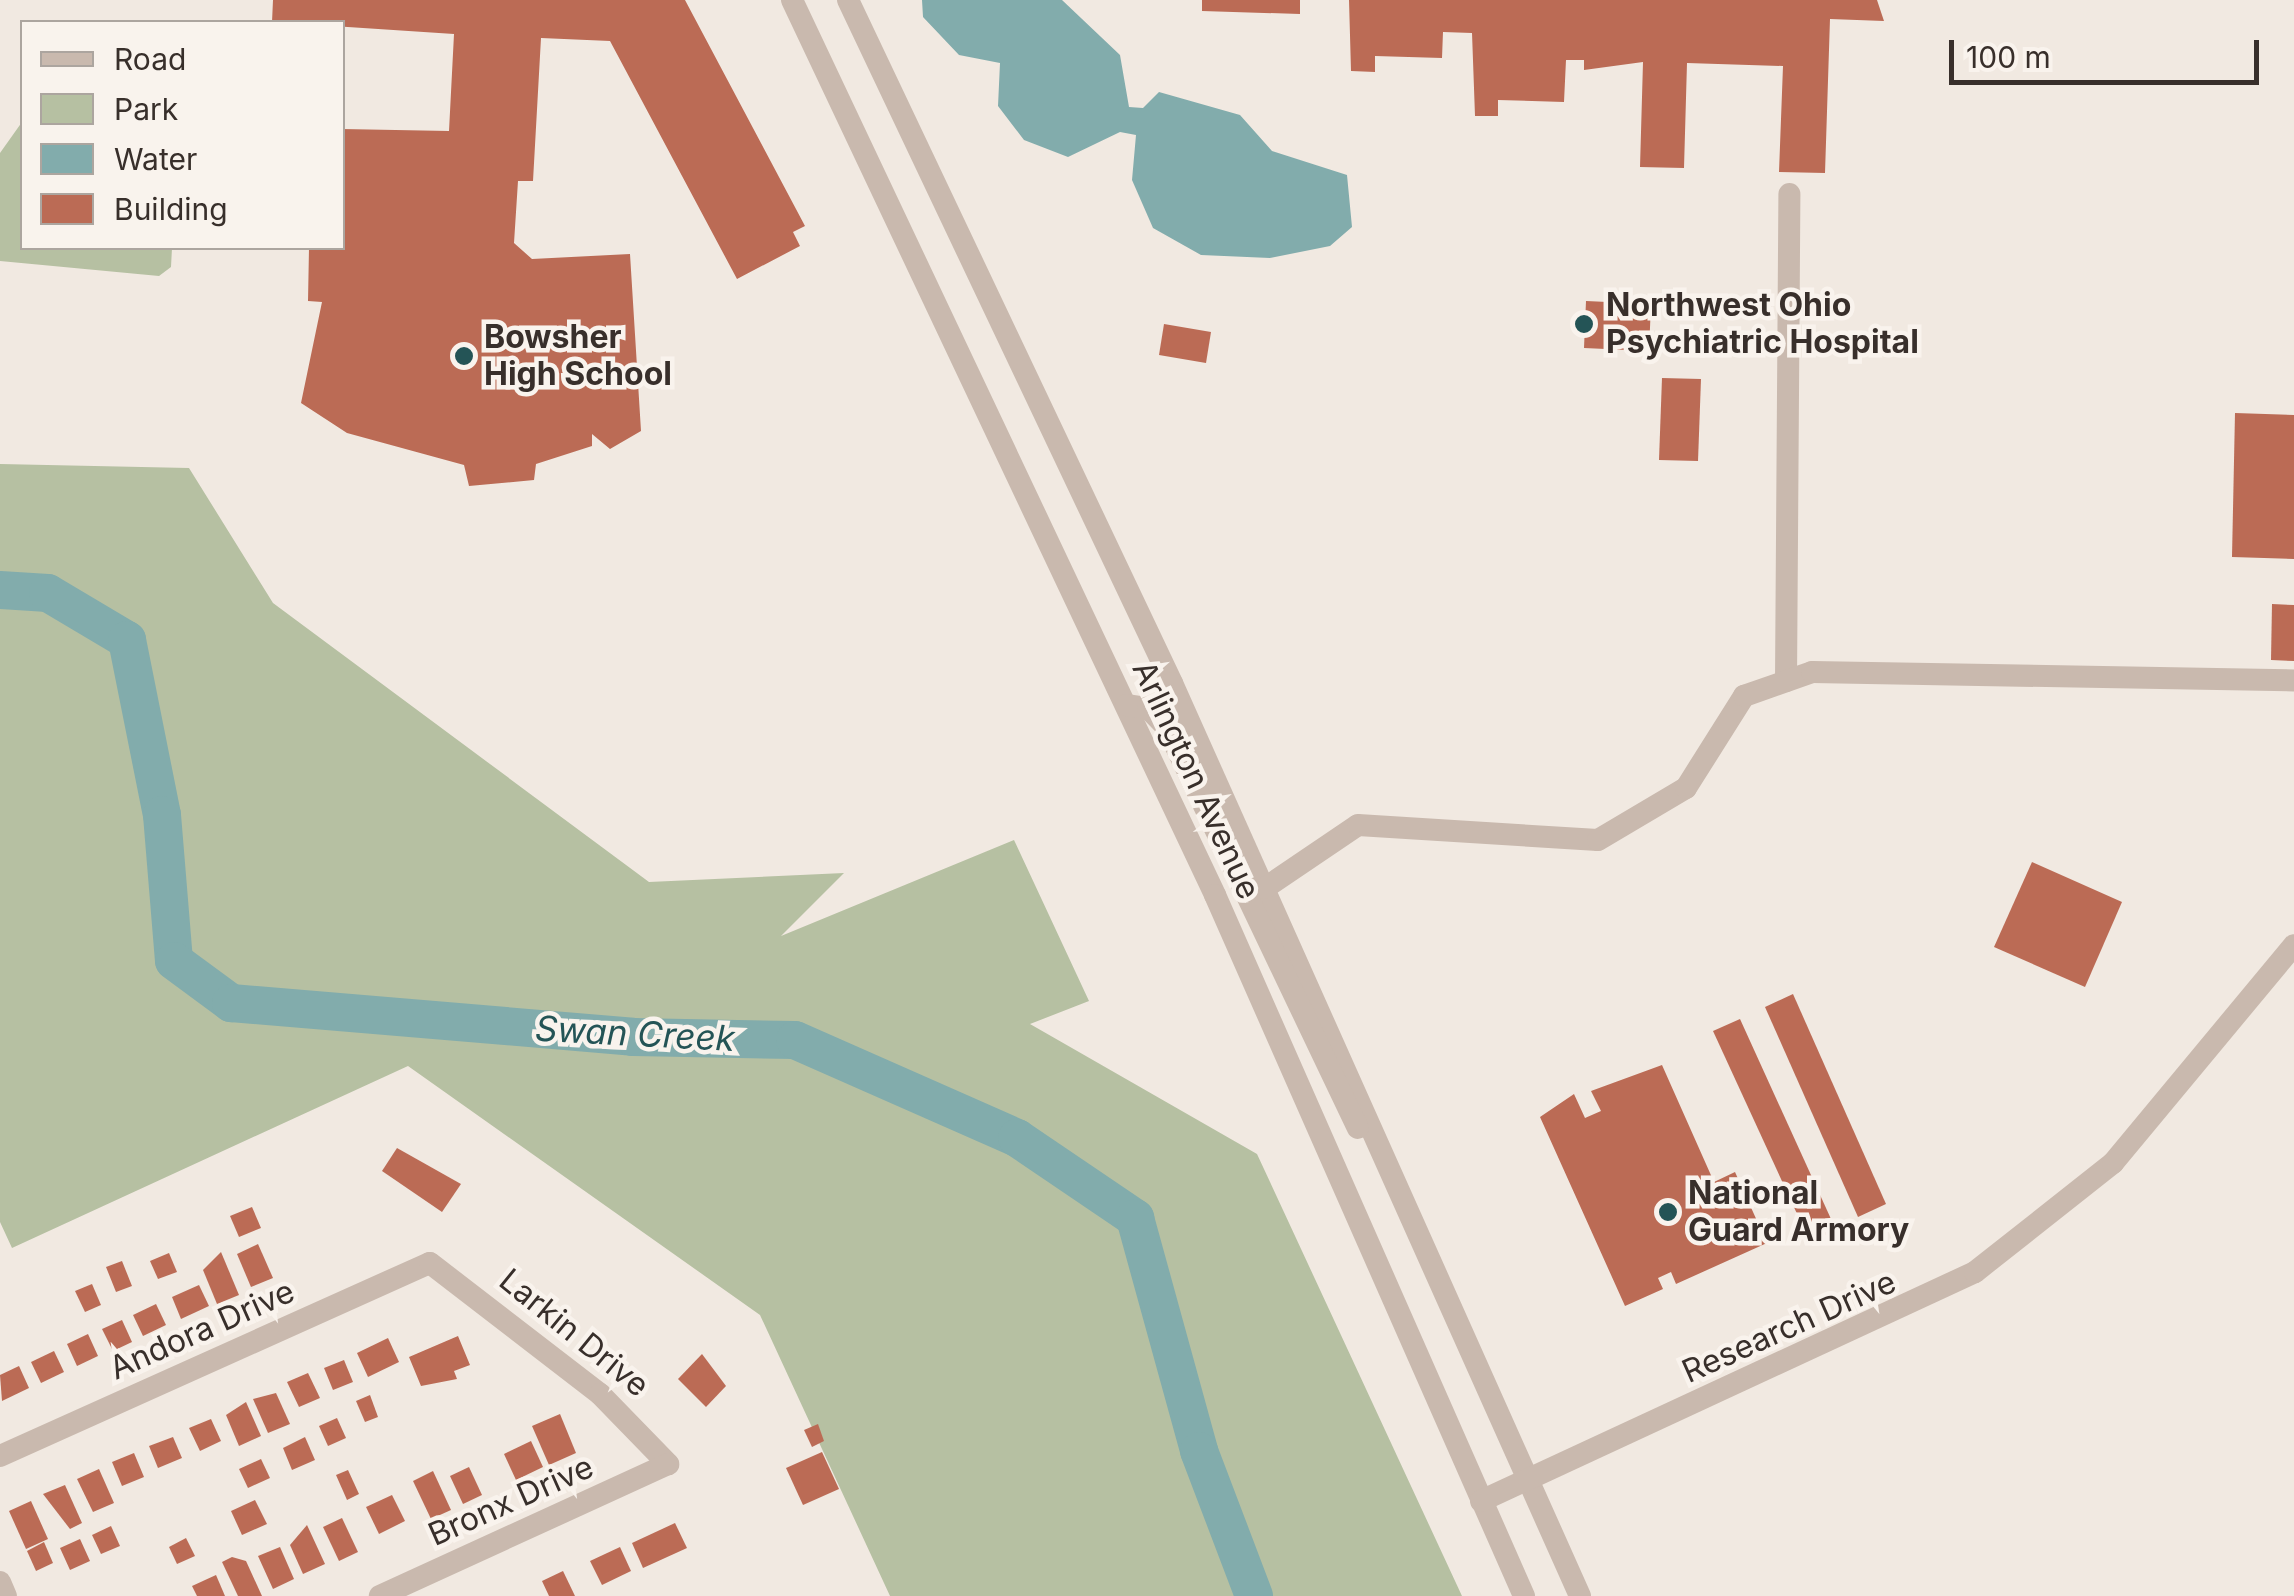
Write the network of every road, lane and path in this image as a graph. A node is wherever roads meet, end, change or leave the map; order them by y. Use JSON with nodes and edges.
{"nodes":[{"id":1,"x":792,"y":0,"type":"edge"},
{"id":2,"x":848,"y":0,"type":"edge"},
{"id":3,"x":1789,"y":194,"type":"dead end"},
{"id":4,"x":2294,"y":680,"type":"edge"},
{"id":5,"x":1786,"y":681,"type":"junction"},
{"id":6,"x":1126,"y":705,"type":"junction"},
{"id":7,"x":1265,"y":888,"type":"junction"},
{"id":8,"x":2294,"y":945,"type":"edge"},
{"id":9,"x":1411,"y":1217,"type":"junction"},
{"id":10,"x":430,"y":1264,"type":"joint"},
{"id":11,"x":0,"y":1456,"type":"edge"},
{"id":12,"x":668,"y":1464,"type":"joint"},
{"id":13,"x":1528,"y":1480,"type":"junction"},
{"id":14,"x":1482,"y":1501,"type":"junction"},
{"id":15,"x":0,"y":1582,"type":"edge"},
{"id":16,"x":6,"y":1596,"type":"edge"},
{"id":17,"x":380,"y":1596,"type":"edge"},
{"id":18,"x":1524,"y":1596,"type":"edge"},
{"id":19,"x":1580,"y":1596,"type":"edge"}],
"edges":[{"from":1,"to":6,"type":"street","name":"Arlington Avenue"},
{"from":2,"to":7,"type":"street","name":"Arlington Avenue"},
{"from":3,"to":5,"type":"street"},
{"from":4,"to":5,"type":"street"},
{"from":5,"to":7,"type":"street"},
{"from":6,"to":9,"type":"street"},
{"from":6,"to":14,"type":"street","name":"Arlington Avenue"},
{"from":7,"to":9,"type":"street","name":"Arlington Avenue"},
{"from":8,"to":13,"type":"street","name":"Research Drive"},
{"from":9,"to":13,"type":"street","name":"Arlington Avenue"},
{"from":10,"to":11,"type":"street","name":"Andora Drive"},
{"from":10,"to":12,"type":"street","name":"Larkin Drive"},
{"from":12,"to":17,"type":"street","name":"Bronx Drive"},
{"from":13,"to":14,"type":"street","name":"Research Drive"},
{"from":13,"to":19,"type":"street","name":"Arlington Avenue"},
{"from":14,"to":18,"type":"street","name":"Arlington Avenue"},
{"from":15,"to":16,"type":"street"}]}
